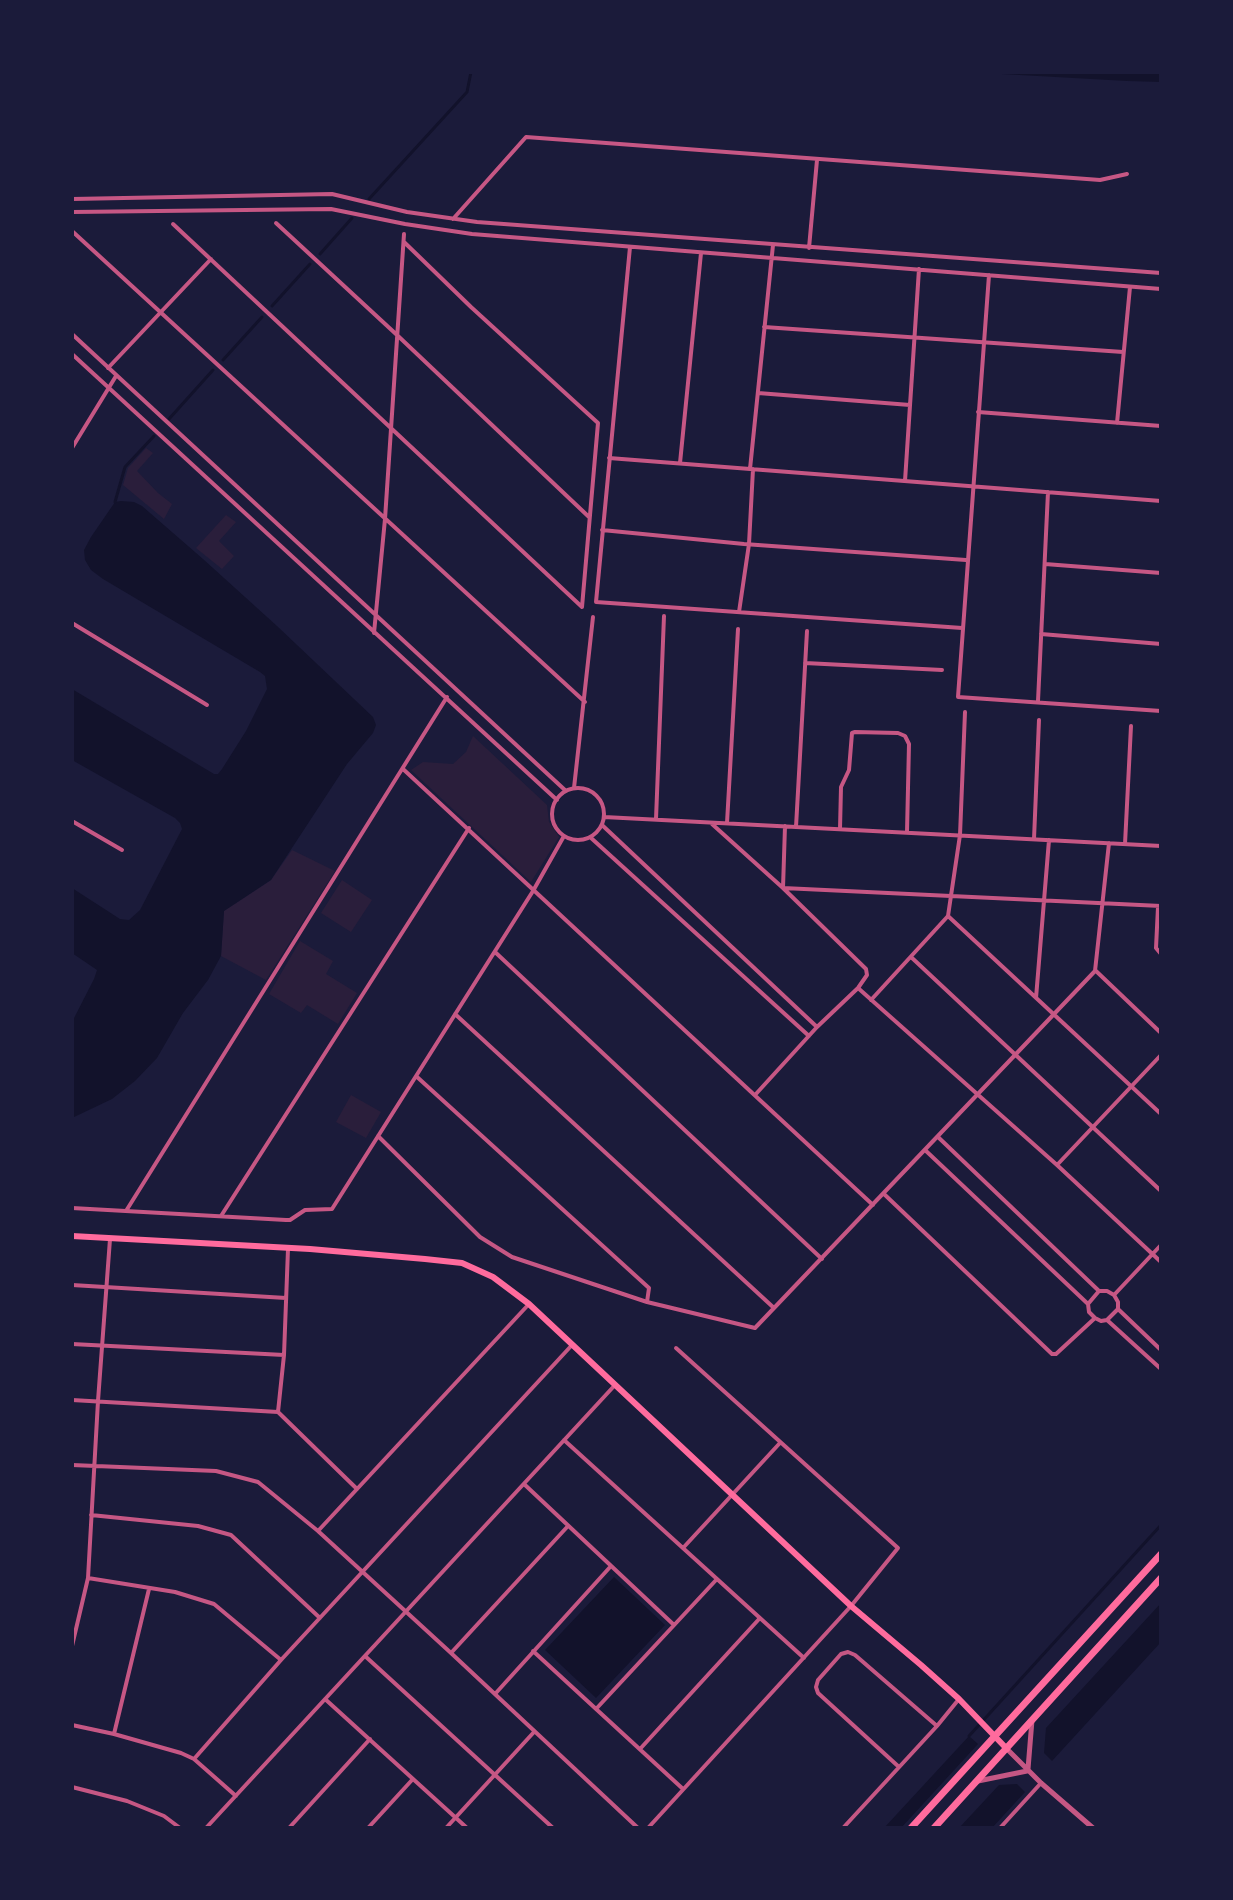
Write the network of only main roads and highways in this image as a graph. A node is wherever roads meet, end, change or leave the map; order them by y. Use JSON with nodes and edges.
{"nodes":[{"id":1,"x":72,"y":1236,"type":"edge"},
{"id":2,"x":1161,"y":1554,"type":"edge"},
{"id":3,"x":1161,"y":1578,"type":"edge"},
{"id":4,"x":995,"y":1737,"type":"junction"},
{"id":5,"x":1007,"y":1749,"type":"junction"},
{"id":6,"x":911,"y":1828,"type":"edge"},
{"id":7,"x":934,"y":1828,"type":"edge"}],
"edges":[{"from":1,"to":4,"type":"main road"},
{"from":2,"to":4,"type":"main road"},
{"from":3,"to":5,"type":"main road"},
{"from":4,"to":5,"type":"main road"},
{"from":4,"to":6,"type":"main road"},
{"from":5,"to":7,"type":"main road"}]}
